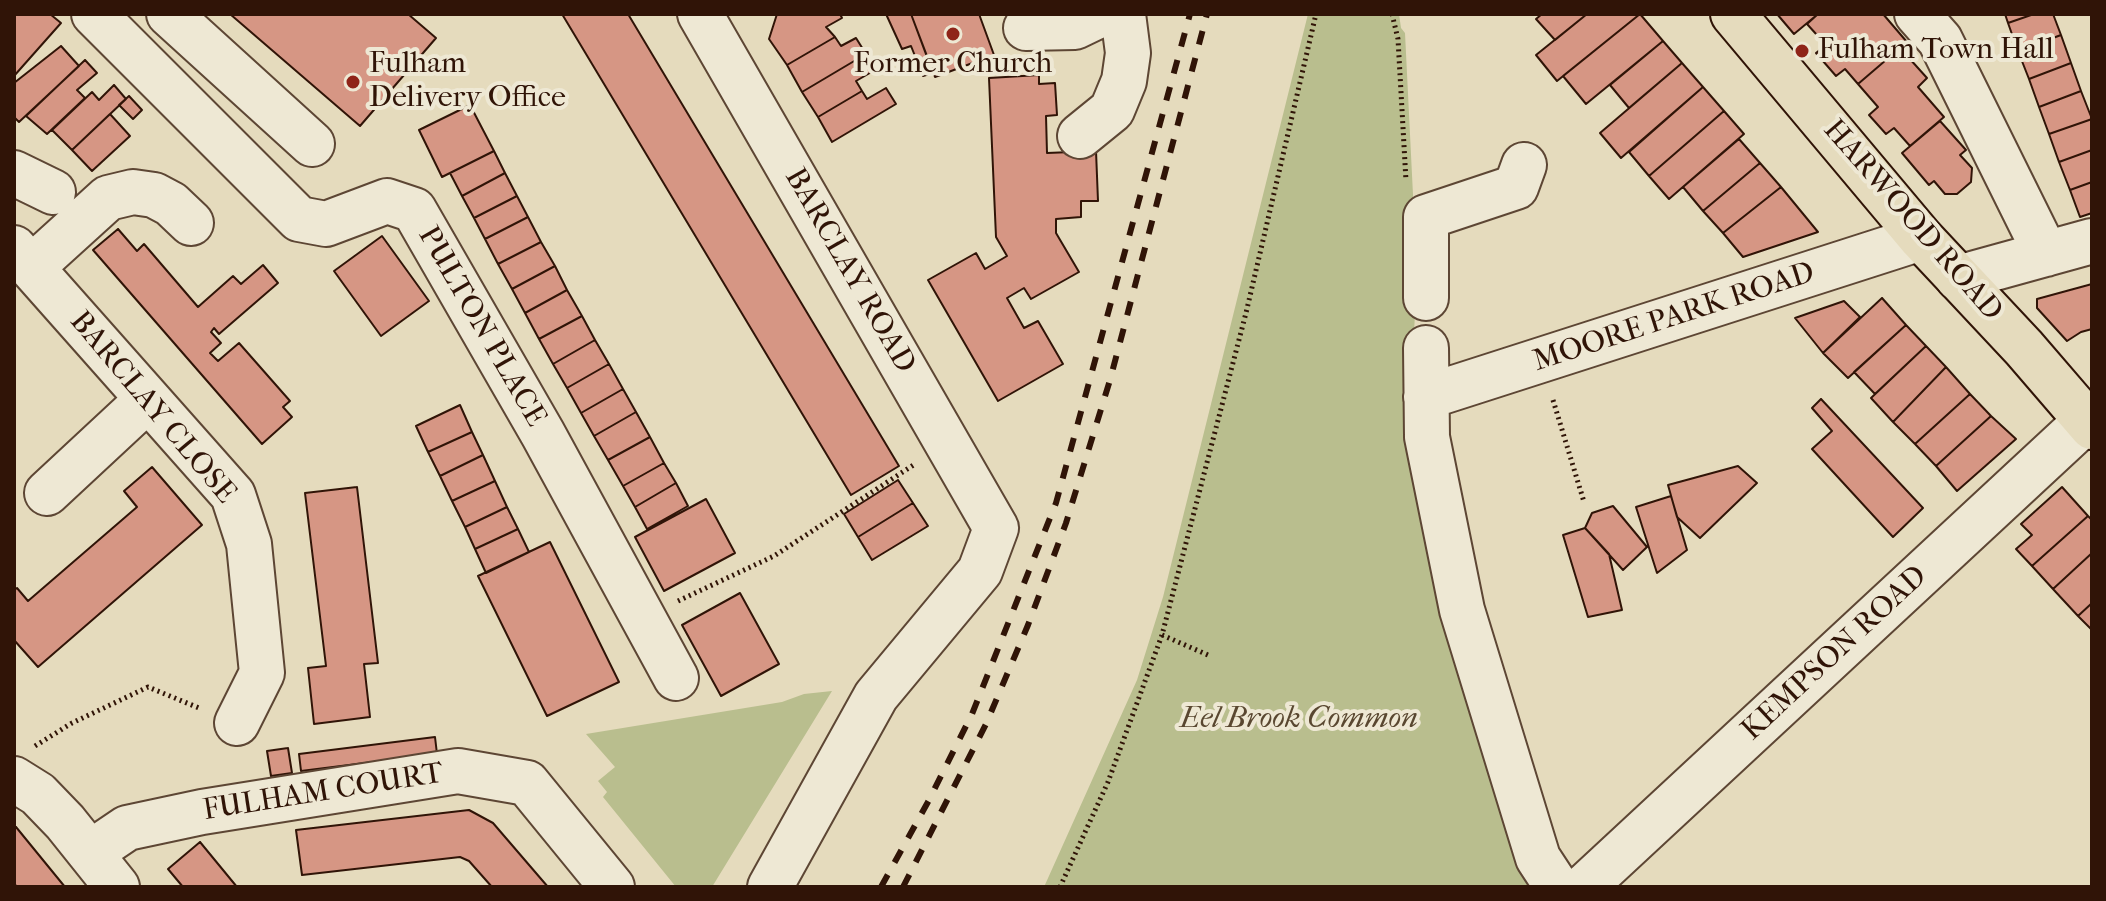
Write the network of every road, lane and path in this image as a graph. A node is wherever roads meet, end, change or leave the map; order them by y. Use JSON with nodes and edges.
{"nodes":[{"id":1,"x":94,"y":14,"type":"edge"},
{"id":2,"x":1102,"y":14,"type":"edge"},
{"id":3,"x":1123,"y":14,"type":"edge"},
{"id":4,"x":1316,"y":14,"type":"edge"},
{"id":5,"x":1733,"y":14,"type":"edge"},
{"id":6,"x":1917,"y":14,"type":"edge"},
{"id":7,"x":703,"y":15,"type":"edge"},
{"id":8,"x":174,"y":19,"type":"edge"},
{"id":9,"x":1026,"y":28,"type":"dead end"},
{"id":10,"x":142,"y":63,"type":"junction"},
{"id":11,"x":1080,"y":136,"type":"dead end"},
{"id":12,"x":312,"y":144,"type":"dead end"},
{"id":13,"x":1524,"y":165,"type":"dead end"},
{"id":14,"x":14,"y":173,"type":"edge"},
{"id":15,"x":53,"y":192,"type":"dead end"},
{"id":16,"x":191,"y":223,"type":"dead end"},
{"id":17,"x":1921,"y":238,"type":"junction"},
{"id":18,"x":2092,"y":241,"type":"edge"},
{"id":19,"x":2046,"y":254,"type":"junction"},
{"id":20,"x":23,"y":258,"type":"edge"},
{"id":21,"x":1958,"y":278,"type":"junction"},
{"id":22,"x":1426,"y":298,"type":"dead end"},
{"id":23,"x":1426,"y":348,"type":"dead end"},
{"id":24,"x":1542,"y":360,"type":"junction"},
{"id":25,"x":1426,"y":397,"type":"junction"},
{"id":26,"x":147,"y":400,"type":"junction"},
{"id":27,"x":2089,"y":424,"type":"edge"},
{"id":28,"x":947,"y":439,"type":"junction"},
{"id":29,"x":47,"y":493,"type":"dead end"},
{"id":30,"x":1584,"y":502,"type":"dead end"},
{"id":31,"x":646,"y":619,"type":"junction"},
{"id":32,"x":1162,"y":635,"type":"junction"},
{"id":33,"x":1208,"y":655,"type":"dead end"},
{"id":34,"x":676,"y":678,"type":"dead end"},
{"id":35,"x":237,"y":723,"type":"joint"},
{"id":36,"x":20,"y":766,"type":"edge"},
{"id":37,"x":90,"y":853,"type":"junction"},
{"id":38,"x":1062,"y":886,"type":"edge"},
{"id":39,"x":117,"y":887,"type":"edge"},
{"id":40,"x":612,"y":887,"type":"edge"},
{"id":41,"x":770,"y":887,"type":"edge"},
{"id":42,"x":1557,"y":887,"type":"edge"},
{"id":43,"x":1584,"y":887,"type":"edge"}],
"edges":[{"from":1,"to":10,"type":"street","name":"PULTON PLACE"},
{"from":2,"to":9,"type":"street"},
{"from":3,"to":11,"type":"street"},
{"from":4,"to":32,"type":"path"},
{"from":5,"to":17,"type":"main road","name":"HARWOOD ROAD"},
{"from":6,"to":19,"type":"street"},
{"from":7,"to":28,"type":"street","name":"BARCLAY ROAD"},
{"from":8,"to":10,"type":"street"},
{"from":8,"to":12,"type":"street"},
{"from":10,"to":31,"type":"street","name":"PULTON PLACE"},
{"from":13,"to":22,"type":"street"},
{"from":14,"to":15,"type":"street"},
{"from":16,"to":20,"type":"street"},
{"from":17,"to":21,"type":"main road","name":"HARWOOD ROAD"},
{"from":17,"to":24,"type":"street","name":"MOORE PARK ROAD"},
{"from":18,"to":19,"type":"street"},
{"from":19,"to":21,"type":"street"},
{"from":20,"to":26,"type":"street","name":"BARCLAY CLOSE"},
{"from":21,"to":27,"type":"main road","name":"HARWOOD ROAD"},
{"from":23,"to":25,"type":"street"},
{"from":24,"to":25,"type":"street","name":"MOORE PARK ROAD"},
{"from":24,"to":30,"type":"path"},
{"from":25,"to":42,"type":"street"},
{"from":26,"to":29,"type":"street"},
{"from":26,"to":35,"type":"street","name":"BARCLAY CLOSE"},
{"from":27,"to":43,"type":"street","name":"KEMPSON ROAD"},
{"from":28,"to":31,"type":"path"},
{"from":28,"to":41,"type":"street","name":"BARCLAY ROAD"},
{"from":31,"to":34,"type":"street","name":"PULTON PLACE"},
{"from":32,"to":33,"type":"path"},
{"from":32,"to":38,"type":"path"},
{"from":35,"to":36,"type":"path"},
{"from":36,"to":37,"type":"street"},
{"from":37,"to":39,"type":"street"},
{"from":37,"to":40,"type":"street","name":"FULHAM COURT"}]}
